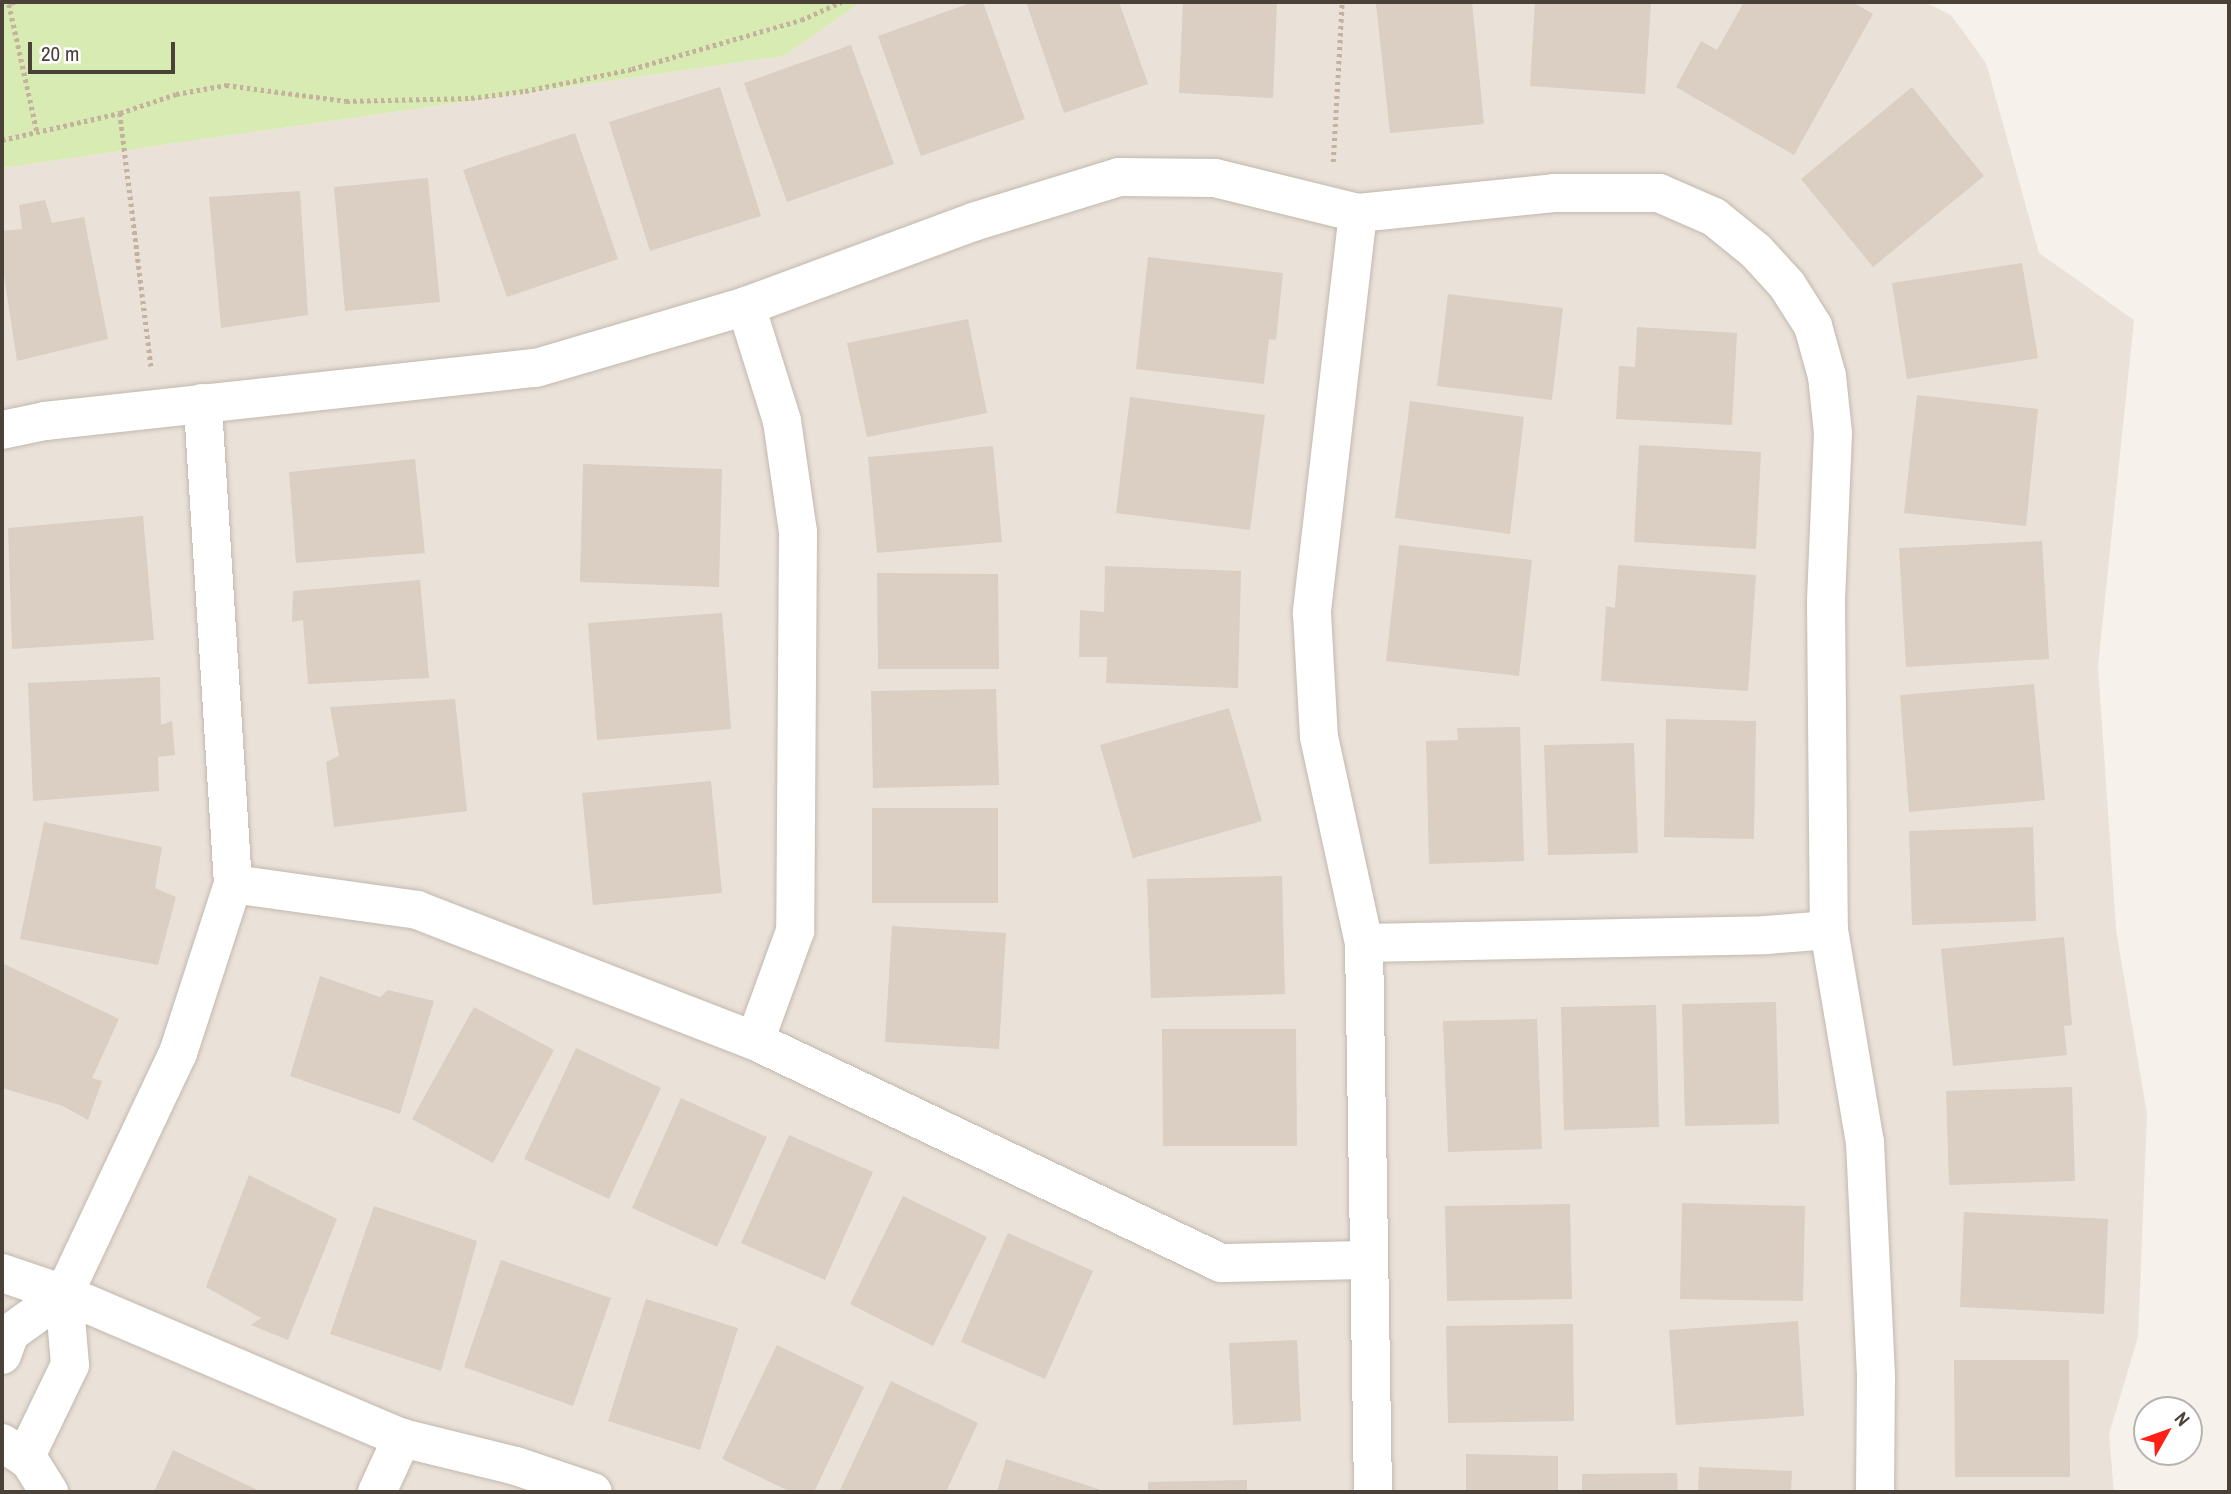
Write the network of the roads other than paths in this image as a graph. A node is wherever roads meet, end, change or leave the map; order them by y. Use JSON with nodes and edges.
{"nodes":[{"id":1,"x":1344,"y":209,"type":"junction"},
{"id":2,"x":746,"y":306,"type":"junction"},
{"id":3,"x":203,"y":403,"type":"junction"},
{"id":4,"x":2,"y":430,"type":"edge"},
{"id":5,"x":233,"y":884,"type":"junction"},
{"id":6,"x":1829,"y":930,"type":"junction"},
{"id":7,"x":1364,"y":943,"type":"junction"},
{"id":8,"x":755,"y":1041,"type":"junction"},
{"id":9,"x":1368,"y":1260,"type":"junction"},
{"id":10,"x":2,"y":1273,"type":"edge"},
{"id":11,"x":64,"y":1294,"type":"junction"},
{"id":12,"x":2,"y":1354,"type":"edge"},
{"id":13,"x":402,"y":1438,"type":"junction"},
{"id":14,"x":13,"y":1450,"type":"edge"},
{"id":15,"x":49,"y":1492,"type":"edge"},
{"id":16,"x":377,"y":1492,"type":"edge"},
{"id":17,"x":593,"y":1492,"type":"edge"},
{"id":18,"x":1373,"y":1492,"type":"edge"},
{"id":19,"x":1875,"y":1492,"type":"edge"}],
"edges":[{"from":1,"to":2,"type":"lane"},
{"from":1,"to":6,"type":"lane"},
{"from":1,"to":7,"type":"lane"},
{"from":2,"to":3,"type":"lane"},
{"from":2,"to":8,"type":"lane"},
{"from":3,"to":4,"type":"lane"},
{"from":3,"to":5,"type":"lane"},
{"from":5,"to":8,"type":"lane"},
{"from":5,"to":11,"type":"lane"},
{"from":6,"to":7,"type":"lane"},
{"from":6,"to":19,"type":"lane"},
{"from":7,"to":9,"type":"lane"},
{"from":8,"to":9,"type":"lane"},
{"from":9,"to":18,"type":"lane"},
{"from":10,"to":11,"type":"lane"},
{"from":11,"to":12,"type":"lane"},
{"from":11,"to":13,"type":"lane"},
{"from":11,"to":14,"type":"lane"},
{"from":13,"to":16,"type":"lane"},
{"from":13,"to":17,"type":"lane"},
{"from":14,"to":15,"type":"lane"}]}
